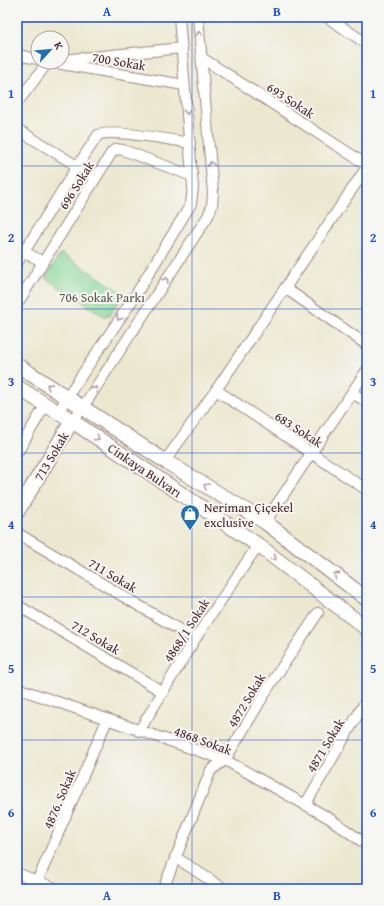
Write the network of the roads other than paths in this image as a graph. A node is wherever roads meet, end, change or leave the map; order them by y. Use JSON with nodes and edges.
{"nodes":[{"id":1,"x":179,"y":17,"type":"edge"},
{"id":2,"x":198,"y":17,"type":"edge"},
{"id":3,"x":327,"y":17,"type":"edge"},
{"id":4,"x":367,"y":44,"type":"edge"},
{"id":5,"x":182,"y":48,"type":"junction"},
{"id":6,"x":17,"y":55,"type":"edge"},
{"id":7,"x":30,"y":58,"type":"edge"},
{"id":8,"x":202,"y":58,"type":"junction"},
{"id":9,"x":70,"y":59,"type":"edge"},
{"id":10,"x":70,"y":66,"type":"edge"},
{"id":11,"x":43,"y":70,"type":"edge"},
{"id":12,"x":184,"y":85,"type":"junction"},
{"id":13,"x":17,"y":103,"type":"edge"},
{"id":14,"x":17,"y":129,"type":"edge"},
{"id":15,"x":190,"y":143,"type":"junction"},
{"id":16,"x":367,"y":166,"type":"edge"},
{"id":17,"x":77,"y":167,"type":"junction"},
{"id":18,"x":192,"y":176,"type":"junction"},
{"id":19,"x":95,"y":177,"type":"junction"},
{"id":20,"x":21,"y":250,"type":"edge"},
{"id":21,"x":43,"y":262,"type":"junction"},
{"id":22,"x":17,"y":263,"type":"edge"},
{"id":23,"x":285,"y":288,"type":"junction"},
{"id":24,"x":17,"y":304,"type":"edge"},
{"id":25,"x":367,"y":345,"type":"edge"},
{"id":26,"x":17,"y":365,"type":"edge"},
{"id":27,"x":367,"y":370,"type":"edge"},
{"id":28,"x":17,"y":387,"type":"edge"},
{"id":29,"x":216,"y":390,"type":"junction"},
{"id":30,"x":352,"y":393,"type":"junction"},
{"id":31,"x":67,"y":397,"type":"junction"},
{"id":32,"x":367,"y":402,"type":"edge"},
{"id":33,"x":46,"y":404,"type":"junction"},
{"id":34,"x":83,"y":407,"type":"junction"},
{"id":35,"x":58,"y":413,"type":"junction"},
{"id":36,"x":72,"y":421,"type":"junction"},
{"id":37,"x":17,"y":453,"type":"edge"},
{"id":38,"x":311,"y":453,"type":"junction"},
{"id":39,"x":165,"y":461,"type":"junction"},
{"id":40,"x":367,"y":490,"type":"edge"},
{"id":41,"x":17,"y":512,"type":"edge"},
{"id":42,"x":264,"y":522,"type":"junction"},
{"id":43,"x":17,"y":533,"type":"edge"},
{"id":44,"x":258,"y":545,"type":"junction"},
{"id":45,"x":367,"y":599,"type":"edge"},
{"id":46,"x":17,"y":605,"type":"edge"},
{"id":47,"x":318,"y":613,"type":"dead end"},
{"id":48,"x":367,"y":629,"type":"edge"},
{"id":49,"x":195,"y":639,"type":"junction"},
{"id":50,"x":17,"y":688,"type":"edge"},
{"id":51,"x":162,"y":692,"type":"junction"},
{"id":52,"x":367,"y":699,"type":"edge"},
{"id":53,"x":107,"y":720,"type":"junction"},
{"id":54,"x":140,"y":731,"type":"junction"},
{"id":55,"x":225,"y":760,"type":"junction"},
{"id":56,"x":305,"y":805,"type":"junction"},
{"id":57,"x":367,"y":845,"type":"edge"},
{"id":58,"x":175,"y":857,"type":"junction"},
{"id":59,"x":17,"y":872,"type":"edge"},
{"id":60,"x":36,"y":885,"type":"edge"},
{"id":61,"x":57,"y":889,"type":"edge"},
{"id":62,"x":163,"y":889,"type":"edge"},
{"id":63,"x":224,"y":889,"type":"edge"}],
"edges":[{"from":1,"to":5,"type":"street"},
{"from":8,"to":2,"type":"street","one_way":true},
{"from":3,"to":4,"type":"street"},
{"from":5,"to":9,"type":"street","name":"700 Sokak"},
{"from":5,"to":12,"type":"street"},
{"from":6,"to":7,"type":"street"},
{"from":8,"to":16,"type":"street","name":"693 Sokak"},
{"from":34,"to":8,"type":"street","one_way":true},
{"from":10,"to":12,"type":"street","name":"700 Sokak"},
{"from":11,"to":13,"type":"street"},
{"from":12,"to":15,"type":"street","one_way":true},
{"from":14,"to":17,"type":"street"},
{"from":15,"to":17,"type":"street","name":"696 Sokak"},
{"from":15,"to":18,"type":"street"},
{"from":16,"to":23,"type":"street"},
{"from":17,"to":19,"type":"street"},
{"from":17,"to":20,"type":"street","name":"696 Sokak"},
{"from":18,"to":19,"type":"street","name":"696 Sokak"},
{"from":18,"to":31,"type":"street","one_way":true},
{"from":19,"to":21,"type":"street","name":"696 Sokak"},
{"from":20,"to":21,"type":"street"},
{"from":20,"to":22,"type":"street","name":"696 Sokak"},
{"from":21,"to":24,"type":"street","name":"696 Sokak"},
{"from":23,"to":25,"type":"street"},
{"from":23,"to":29,"type":"street"},
{"from":31,"to":26,"type":"main road","name":"Cinkaya Bulvarı","one_way":true},
{"from":27,"to":30,"type":"street"},
{"from":28,"to":33,"type":"main road","name":"Cinkaya Bulvarı"},
{"from":29,"to":38,"type":"street","name":"683 Sokak"},
{"from":29,"to":39,"type":"street"},
{"from":30,"to":32,"type":"street"},
{"from":30,"to":38,"type":"street"},
{"from":31,"to":34,"type":"main road","name":"Cinkaya Bulvarı"},
{"from":31,"to":35,"type":"street"},
{"from":33,"to":35,"type":"main road","name":"Cinkaya Bulvarı"},
{"from":33,"to":37,"type":"street"},
{"from":34,"to":36,"type":"street"},
{"from":34,"to":39,"type":"main road","name":"Cinkaya Bulvarı"},
{"from":35,"to":36,"type":"main road","name":"Cinkaya Bulvarı"},
{"from":36,"to":41,"type":"main road","name":"713 Sokak"},
{"from":36,"to":44,"type":"main road","name":"Cinkaya Bulvarı","one_way":true},
{"from":38,"to":40,"type":"street","name":"683 Sokak"},
{"from":38,"to":42,"type":"street"},
{"from":42,"to":39,"type":"main road","name":"Cinkaya Bulvarı","one_way":true},
{"from":45,"to":42,"type":"main road","name":"Cinkaya Bulvarı","one_way":true},
{"from":43,"to":49,"type":"street","name":"711 Sokak"},
{"from":44,"to":48,"type":"main road","name":"Cinkaya Bulvarı","one_way":true},
{"from":44,"to":49,"type":"street","name":"4868/1 Sokak"},
{"from":46,"to":51,"type":"street","name":"712 Sokak"},
{"from":47,"to":55,"type":"street","name":"4872 Sokak"},
{"from":49,"to":51,"type":"street","name":"4868/1 Sokak"},
{"from":50,"to":53,"type":"street","name":"4868 Sokak"},
{"from":51,"to":54,"type":"street","name":"4868/1 Sokak"},
{"from":52,"to":56,"type":"street","name":"4871 Sokak"},
{"from":53,"to":54,"type":"street","name":"4868 Sokak"},
{"from":53,"to":60,"type":"street","name":"4876. Sokak"},
{"from":54,"to":55,"type":"street","name":"4868 Sokak"},
{"from":55,"to":56,"type":"street","name":"4868 Sokak"},
{"from":55,"to":58,"type":"street","name":"4872 Sokak"},
{"from":56,"to":57,"type":"street","name":"4868 Sokak"},
{"from":58,"to":62,"type":"street","name":"4872 Sokak"},
{"from":58,"to":63,"type":"street"},
{"from":59,"to":60,"type":"street"},
{"from":60,"to":61,"type":"street"}]}
